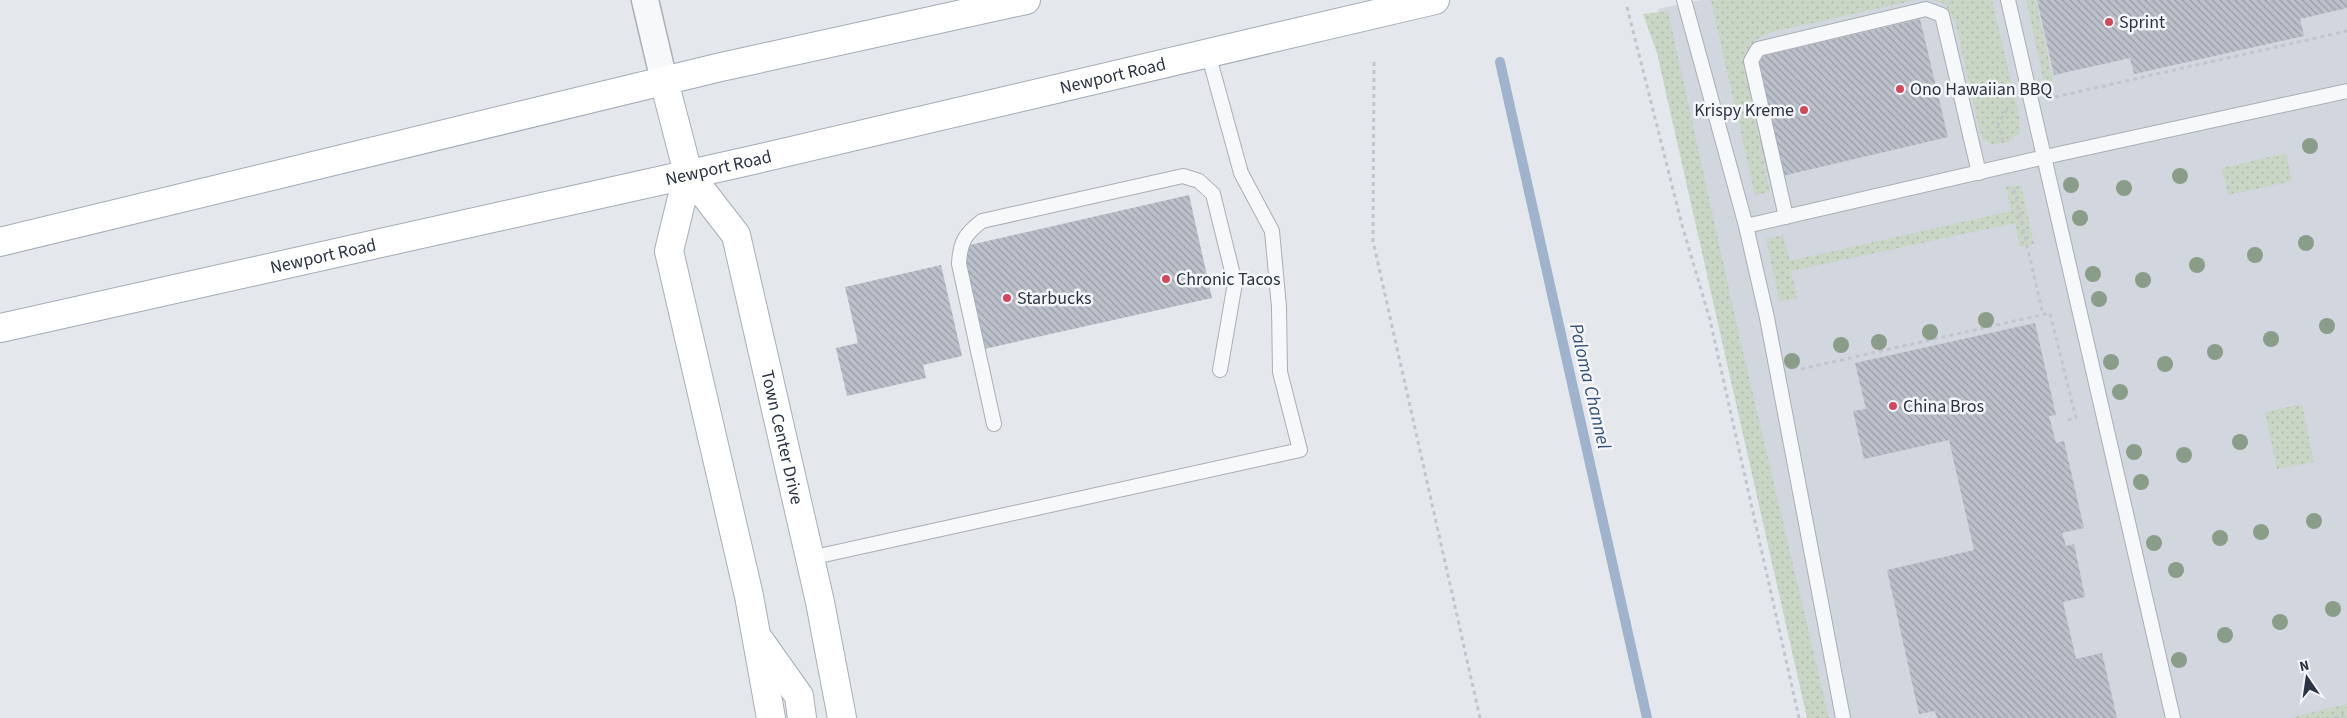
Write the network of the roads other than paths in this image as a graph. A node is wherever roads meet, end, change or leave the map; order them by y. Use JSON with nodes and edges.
{"nodes":[{"id":1,"x":645,"y":0,"type":"edge"},
{"id":2,"x":1026,"y":0,"type":"edge"},
{"id":3,"x":1435,"y":0,"type":"edge"},
{"id":4,"x":1684,"y":0,"type":"edge"},
{"id":5,"x":2008,"y":0,"type":"edge"},
{"id":6,"x":1208,"y":54,"type":"junction"},
{"id":7,"x":664,"y":80,"type":"junction"},
{"id":8,"x":2347,"y":92,"type":"edge"},
{"id":9,"x":2045,"y":157,"type":"junction"},
{"id":10,"x":688,"y":173,"type":"junction"},
{"id":11,"x":1979,"y":173,"type":"junction"},
{"id":12,"x":1786,"y":217,"type":"junction"},
{"id":13,"x":1746,"y":226,"type":"junction"},
{"id":14,"x":0,"y":242,"type":"edge"},
{"id":15,"x":0,"y":328,"type":"edge"},
{"id":16,"x":1220,"y":370,"type":"dead end"},
{"id":17,"x":994,"y":424,"type":"dead end"},
{"id":18,"x":810,"y":558,"type":"junction"},
{"id":19,"x":756,"y":636,"type":"junction"},
{"id":20,"x":771,"y":718,"type":"edge"},
{"id":21,"x":802,"y":718,"type":"edge"},
{"id":22,"x":842,"y":718,"type":"edge"},
{"id":23,"x":1843,"y":718,"type":"edge"},
{"id":24,"x":2174,"y":718,"type":"edge"}],
"edges":[{"from":1,"to":7,"type":"street"},
{"from":2,"to":7,"type":"main road"},
{"from":3,"to":6,"type":"main road","name":"Newport Road"},
{"from":4,"to":13,"type":"lane"},
{"from":5,"to":9,"type":"lane"},
{"from":6,"to":10,"type":"main road","name":"Newport Road"},
{"from":6,"to":18,"type":"lane"},
{"from":7,"to":10,"type":"main road","name":"Town Center Drive"},
{"from":7,"to":14,"type":"main road"},
{"from":8,"to":9,"type":"lane"},
{"from":9,"to":11,"type":"lane"},
{"from":9,"to":24,"type":"lane"},
{"from":10,"to":15,"type":"main road","name":"Newport Road"},
{"from":10,"to":18,"type":"main road","name":"Town Center Drive"},
{"from":10,"to":19,"type":"main road","name":"Town Center Drive"},
{"from":11,"to":12,"type":"lane"},
{"from":11,"to":12,"type":"lane"},
{"from":12,"to":13,"type":"lane"},
{"from":13,"to":23,"type":"lane"},
{"from":16,"to":17,"type":"lane"},
{"from":18,"to":22,"type":"main road","name":"Town Center Drive"},
{"from":19,"to":20,"type":"main road","name":"Town Center Drive"},
{"from":19,"to":21,"type":"main road"}]}
